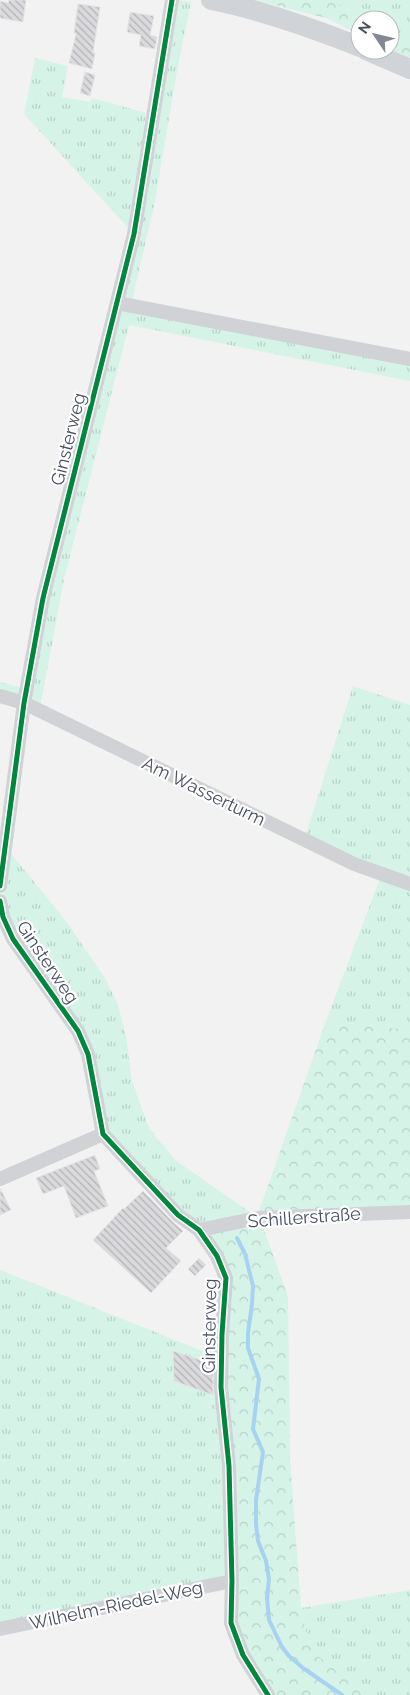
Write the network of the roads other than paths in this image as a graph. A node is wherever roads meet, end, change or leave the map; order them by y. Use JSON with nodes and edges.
{"nodes":[{"id":1,"x":172,"y":0,"type":"edge"},
{"id":2,"x":212,"y":0,"type":"edge"},
{"id":3,"x":350,"y":43,"type":"edge"},
{"id":4,"x":389,"y":60,"type":"edge"},
{"id":5,"x":410,"y":69,"type":"edge"},
{"id":6,"x":117,"y":303,"type":"junction"},
{"id":7,"x":410,"y":359,"type":"edge"},
{"id":8,"x":0,"y":696,"type":"edge"},
{"id":9,"x":24,"y":703,"type":"junction"},
{"id":10,"x":410,"y":884,"type":"edge"},
{"id":11,"x":0,"y":886,"type":"edge"},
{"id":12,"x":0,"y":901,"type":"edge"},
{"id":13,"x":103,"y":1134,"type":"junction"},
{"id":14,"x":0,"y":1179,"type":"edge"},
{"id":15,"x":410,"y":1212,"type":"edge"},
{"id":16,"x":199,"y":1230,"type":"junction"},
{"id":17,"x":232,"y":1581,"type":"junction"},
{"id":18,"x":0,"y":1629,"type":"edge"},
{"id":19,"x":268,"y":1695,"type":"edge"}],
"edges":[{"from":1,"to":6,"type":"street","name":"Ginsterweg"},
{"from":2,"to":3,"type":"main road"},
{"from":4,"to":5,"type":"main road"},
{"from":6,"to":7,"type":"street"},
{"from":6,"to":9,"type":"street","name":"Ginsterweg"},
{"from":8,"to":9,"type":"street","name":"Am Wasserturm"},
{"from":9,"to":10,"type":"street","name":"Am Wasserturm"},
{"from":9,"to":11,"type":"street","name":"Ginsterweg"},
{"from":12,"to":13,"type":"street","name":"Ginsterweg"},
{"from":13,"to":14,"type":"street"},
{"from":13,"to":16,"type":"street","name":"Ginsterweg"},
{"from":15,"to":16,"type":"street","name":"Schillerstraße"},
{"from":16,"to":17,"type":"street","name":"Ginsterweg"},
{"from":17,"to":18,"type":"street","name":"Wilhelm-Riedel-Weg"},
{"from":17,"to":19,"type":"street","name":"Ginsterweg"}]}
